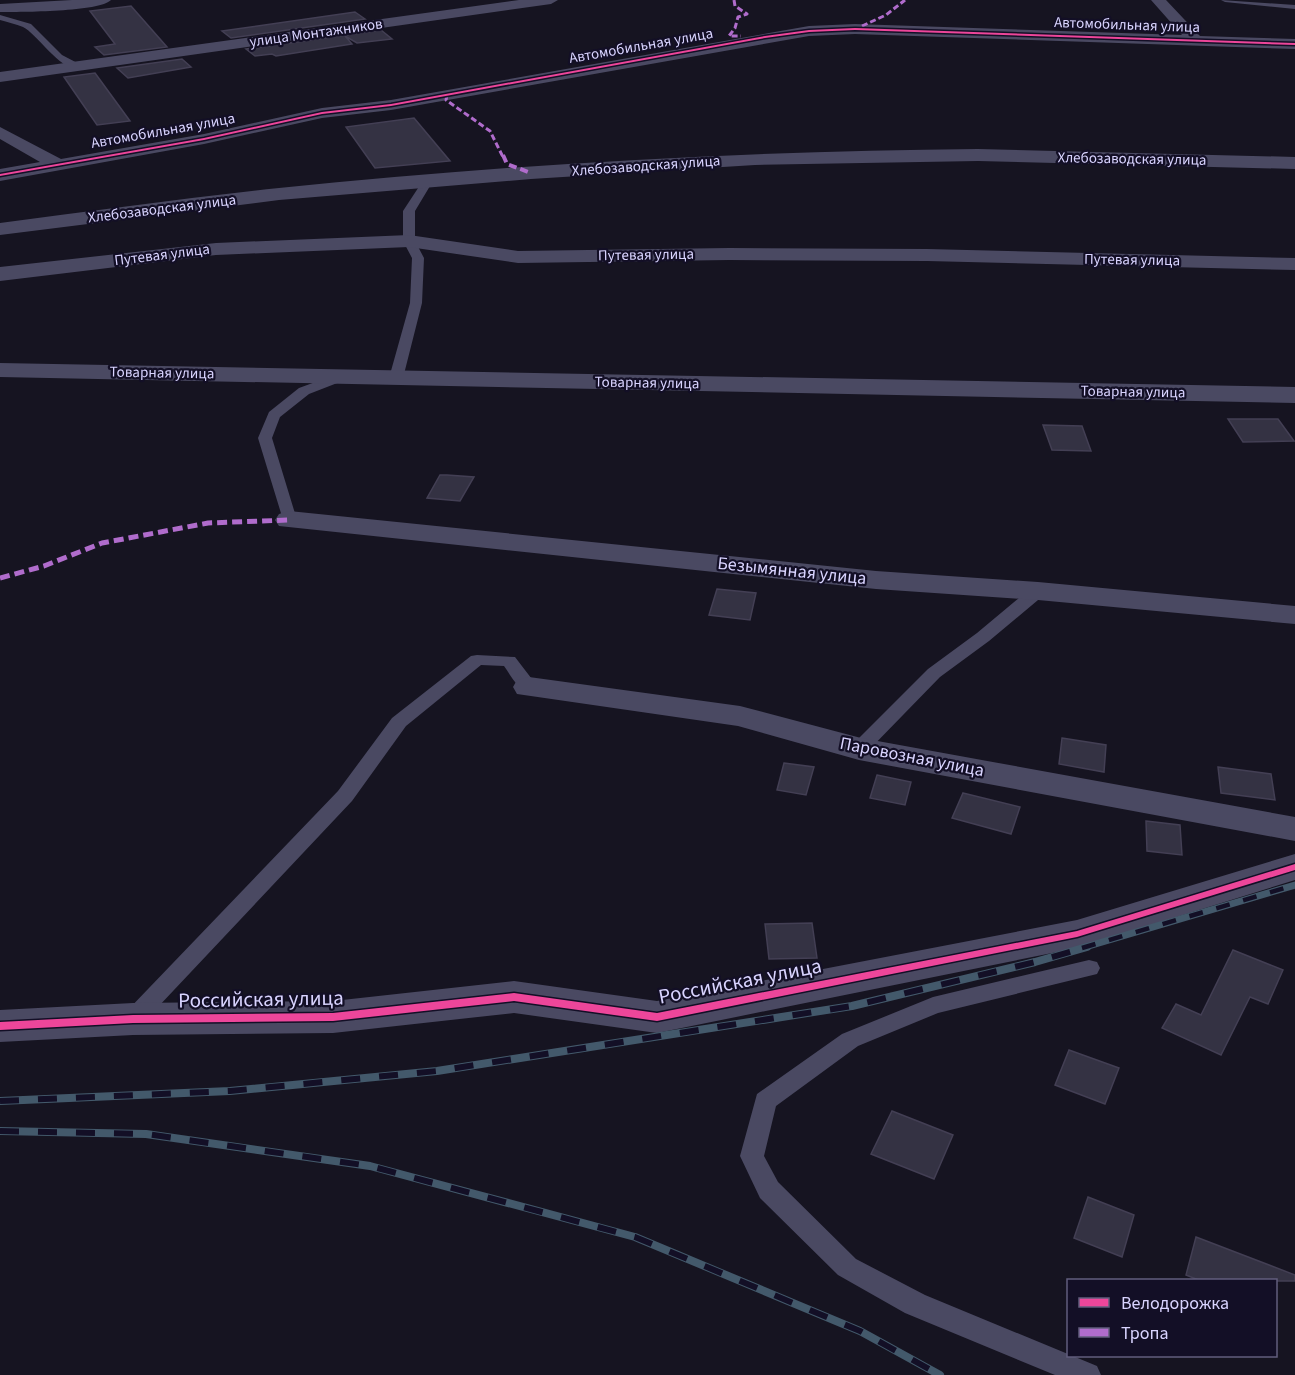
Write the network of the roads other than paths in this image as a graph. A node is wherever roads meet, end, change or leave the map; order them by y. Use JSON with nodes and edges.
{"nodes":[{"id":1,"x":104,"y":0,"type":"edge"},
{"id":2,"x":551,"y":0,"type":"edge"},
{"id":3,"x":1158,"y":0,"type":"edge"},
{"id":4,"x":1225,"y":0,"type":"edge"},
{"id":5,"x":1295,"y":7,"type":"edge"},
{"id":6,"x":0,"y":8,"type":"edge"},
{"id":7,"x":0,"y":18,"type":"edge"},
{"id":8,"x":1196,"y":41,"type":"junction"},
{"id":9,"x":1295,"y":44,"type":"edge"},
{"id":10,"x":81,"y":67,"type":"junction"},
{"id":11,"x":0,"y":77,"type":"edge"},
{"id":12,"x":0,"y":132,"type":"edge"},
{"id":13,"x":1295,"y":163,"type":"edge"},
{"id":14,"x":57,"y":164,"type":"junction"},
{"id":15,"x":0,"y":176,"type":"edge"},
{"id":16,"x":428,"y":181,"type":"junction"},
{"id":17,"x":0,"y":229,"type":"edge"},
{"id":18,"x":409,"y":241,"type":"junction"},
{"id":19,"x":1295,"y":264,"type":"edge"},
{"id":20,"x":0,"y":274,"type":"edge"},
{"id":21,"x":0,"y":370,"type":"edge"},
{"id":22,"x":340,"y":377,"type":"junction"},
{"id":23,"x":396,"y":378,"type":"junction"},
{"id":24,"x":1295,"y":395,"type":"edge"},
{"id":25,"x":289,"y":520,"type":"joint"},
{"id":26,"x":1038,"y":591,"type":"junction"},
{"id":27,"x":1295,"y":615,"type":"edge"},
{"id":28,"x":529,"y":687,"type":"joint"},
{"id":29,"x":859,"y":749,"type":"junction"},
{"id":30,"x":1295,"y":829,"type":"edge"},
{"id":31,"x":1295,"y":867,"type":"edge"},
{"id":32,"x":1089,"y":968,"type":"dead end"},
{"id":33,"x":133,"y":1019,"type":"junction"},
{"id":34,"x":0,"y":1026,"type":"edge"},
{"id":35,"x":1087,"y":1375,"type":"edge"}],
"edges":[{"from":1,"to":6,"type":"street"},
{"from":2,"to":10,"type":"street","name":"улица Монтажников"},
{"from":3,"to":8,"type":"street"},
{"from":4,"to":5,"type":"lane"},
{"from":7,"to":10,"type":"lane"},
{"from":8,"to":9,"type":"street","name":"Автомобильная улица"},
{"from":8,"to":14,"type":"street","name":"Автомобильная улица"},
{"from":10,"to":11,"type":"street","name":"улица Монтажников"},
{"from":12,"to":14,"type":"street"},
{"from":13,"to":16,"type":"street","name":"Хлебозаводская улица"},
{"from":14,"to":15,"type":"street","name":"Автомобильная улица"},
{"from":16,"to":17,"type":"street","name":"Хлебозаводская улица"},
{"from":16,"to":18,"type":"lane"},
{"from":18,"to":19,"type":"street","name":"Путевая улица"},
{"from":18,"to":20,"type":"street","name":"Путевая улица"},
{"from":18,"to":23,"type":"lane"},
{"from":21,"to":22,"type":"street","name":"Товарная улица"},
{"from":22,"to":23,"type":"street","name":"Товарная улица"},
{"from":22,"to":25,"type":"lane"},
{"from":23,"to":24,"type":"street","name":"Товарная улица"},
{"from":25,"to":26,"type":"street","name":"Безымянная улица"},
{"from":26,"to":27,"type":"street","name":"Безымянная улица"},
{"from":26,"to":29,"type":"lane"},
{"from":28,"to":29,"type":"street","name":"Паровозная улица"},
{"from":28,"to":33,"type":"lane"},
{"from":29,"to":30,"type":"street","name":"Паровозная улица"},
{"from":31,"to":33,"type":"street","name":"Российская улица"},
{"from":32,"to":35,"type":"lane"},
{"from":33,"to":34,"type":"street","name":"Российская улица"}]}
